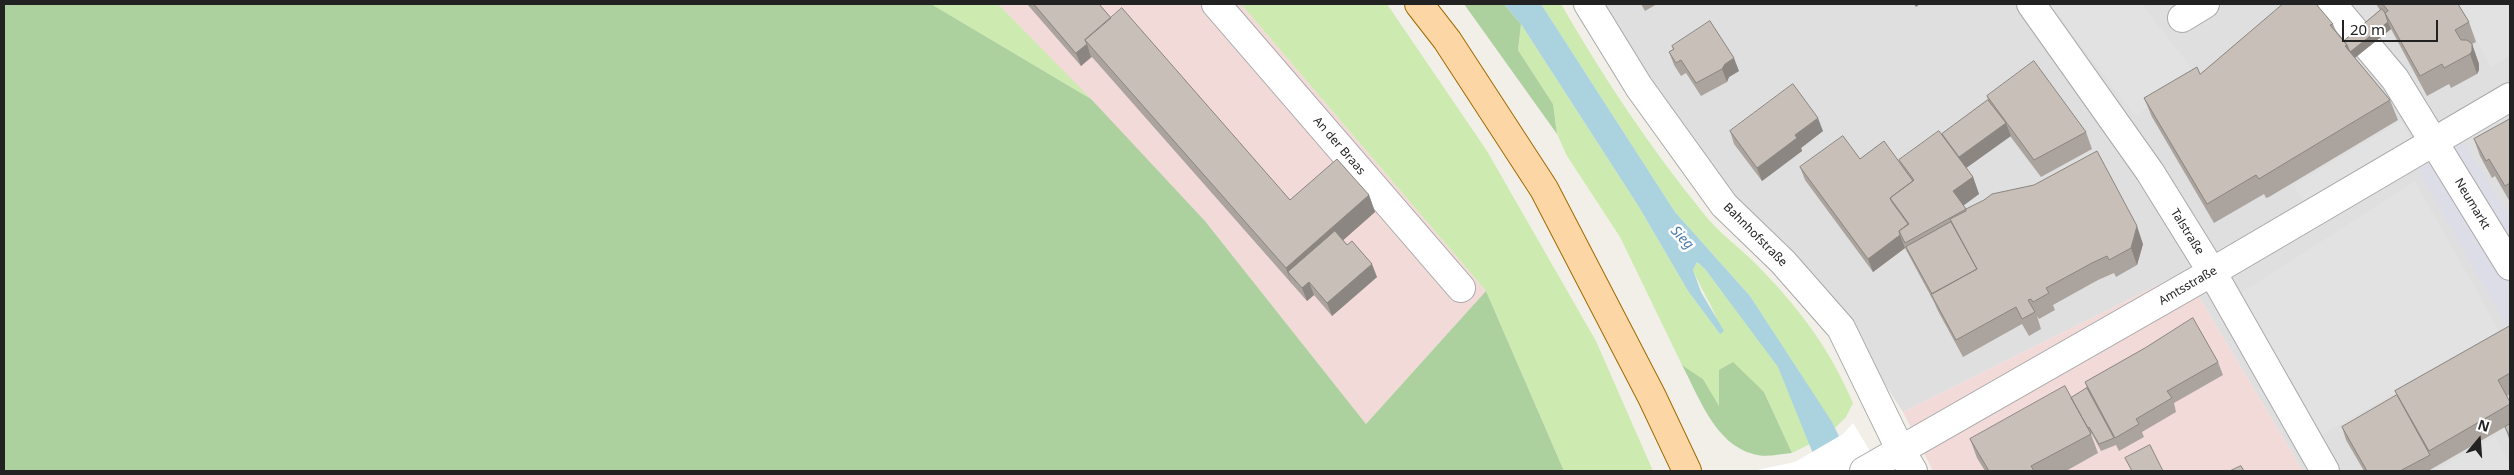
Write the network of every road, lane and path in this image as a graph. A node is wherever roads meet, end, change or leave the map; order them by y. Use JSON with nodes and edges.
{"nodes":[{"id":1,"x":1216,"y":4,"type":"edge"},
{"id":2,"x":1420,"y":4,"type":"edge"},
{"id":3,"x":1588,"y":4,"type":"edge"},
{"id":4,"x":2031,"y":4,"type":"edge"},
{"id":5,"x":2205,"y":4,"type":"edge"},
{"id":6,"x":2332,"y":4,"type":"edge"},
{"id":7,"x":2182,"y":18,"type":"dead end"},
{"id":8,"x":2510,"y":97,"type":"edge"},
{"id":9,"x":2434,"y":142,"type":"junction"},
{"id":10,"x":2510,"y":266,"type":"edge"},
{"id":11,"x":2212,"y":272,"type":"junction"},
{"id":12,"x":1461,"y":288,"type":"dead end"},
{"id":13,"x":1889,"y":464,"type":"edge"},
{"id":14,"x":1687,"y":471,"type":"edge"},
{"id":15,"x":2325,"y":471,"type":"edge"}],
"edges":[{"from":1,"to":12,"type":"street","name":"An der Braas"},
{"from":2,"to":14,"type":"main road"},
{"from":3,"to":13,"type":"street","name":"Bahnhofstraße"},
{"from":4,"to":11,"type":"street","name":"Talstraße"},
{"from":5,"to":7,"type":"street"},
{"from":6,"to":9,"type":"street","name":"Neumarkt"},
{"from":8,"to":9,"type":"street","name":"Amtsstraße"},
{"from":9,"to":10,"type":"street","name":"Neumarkt"},
{"from":9,"to":11,"type":"street","name":"Amtsstraße"},
{"from":11,"to":13,"type":"street","name":"Amtsstraße"},
{"from":11,"to":15,"type":"street","name":"Talstraße"}]}
